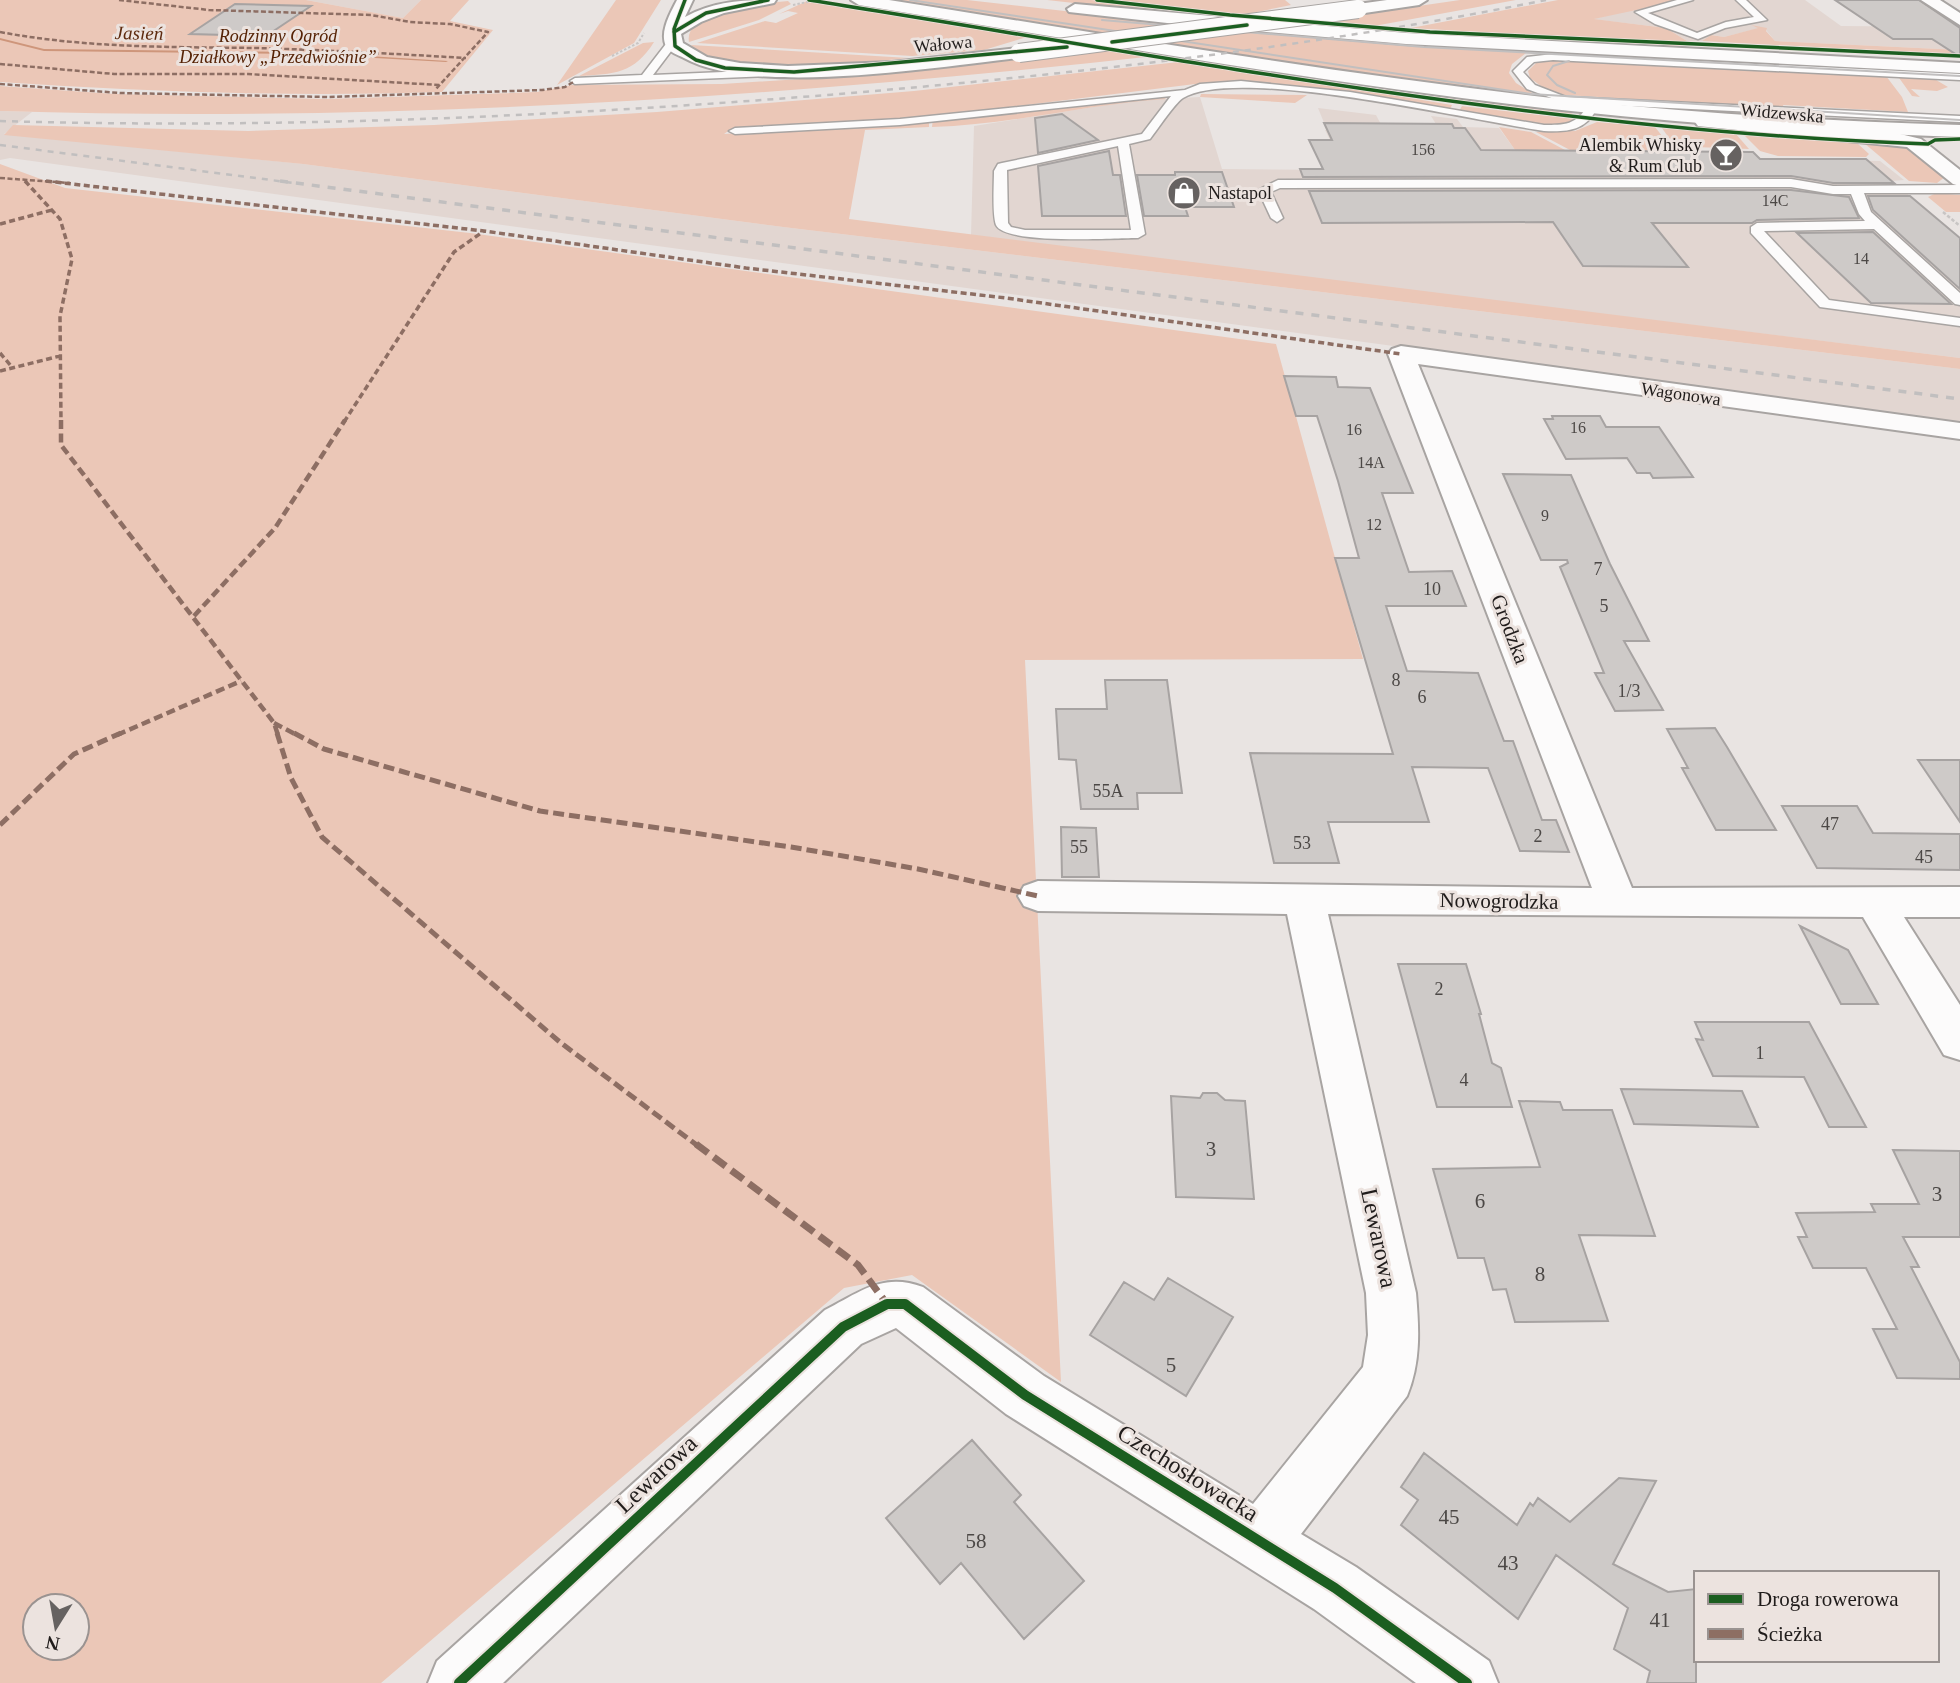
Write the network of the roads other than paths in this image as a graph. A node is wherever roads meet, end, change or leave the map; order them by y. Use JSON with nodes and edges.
{"nodes":[{"id":1,"x":685,"y":0,"type":"edge"},
{"id":2,"x":768,"y":0,"type":"edge"},
{"id":3,"x":851,"y":0,"type":"edge"},
{"id":4,"x":1419,"y":0,"type":"edge"},
{"id":5,"x":1688,"y":0,"type":"edge"},
{"id":6,"x":1741,"y":0,"type":"edge"},
{"id":7,"x":1929,"y":0,"type":"edge"},
{"id":8,"x":864,"y":1,"type":"edge"},
{"id":9,"x":1055,"y":7,"type":"dead end"},
{"id":10,"x":1960,"y":20,"type":"edge"},
{"id":11,"x":1698,"y":36,"type":"junction"},
{"id":12,"x":674,"y":37,"type":"junction"},
{"id":13,"x":1698,"y":59,"type":"junction"},
{"id":14,"x":1960,"y":68,"type":"edge"},
{"id":15,"x":783,"y":72,"type":"junction"},
{"id":16,"x":646,"y":77,"type":"junction"},
{"id":17,"x":1960,"y":77,"type":"edge"},
{"id":18,"x":575,"y":81,"type":"dead end"},
{"id":19,"x":1181,"y":92,"type":"junction"},
{"id":20,"x":1564,"y":102,"type":"junction"},
{"id":21,"x":1591,"y":108,"type":"junction"},
{"id":22,"x":1647,"y":113,"type":"junction"},
{"id":23,"x":1957,"y":127,"type":"edge"},
{"id":24,"x":735,"y":131,"type":"dead end"},
{"id":25,"x":1123,"y":143,"type":"junction"},
{"id":26,"x":1914,"y":143,"type":"junction"},
{"id":27,"x":1960,"y":180,"type":"edge"},
{"id":28,"x":1960,"y":189,"type":"edge"},
{"id":29,"x":1856,"y":190,"type":"junction"},
{"id":30,"x":1277,"y":218,"type":"dead end"},
{"id":31,"x":1877,"y":225,"type":"junction"},
{"id":32,"x":1960,"y":301,"type":"edge"},
{"id":33,"x":1960,"y":322,"type":"edge"},
{"id":34,"x":1401,"y":354,"type":"joint"},
{"id":35,"x":1960,"y":431,"type":"edge"},
{"id":36,"x":1038,"y":896,"type":"dead end"},
{"id":37,"x":1304,"y":898,"type":"junction"},
{"id":38,"x":1874,"y":902,"type":"junction"},
{"id":39,"x":1960,"y":902,"type":"edge"},
{"id":40,"x":1618,"y":904,"type":"junction"},
{"id":41,"x":1960,"y":1042,"type":"edge"},
{"id":42,"x":887,"y":1304,"type":"joint"},
{"id":43,"x":1261,"y":1541,"type":"junction"},
{"id":44,"x":459,"y":1683,"type":"edge"},
{"id":45,"x":1467,"y":1683,"type":"edge"}],
"edges":[{"from":1,"to":12,"type":"street"},
{"from":2,"to":12,"type":"street"},
{"from":3,"to":8,"type":"street"},
{"from":4,"to":15,"type":"street","name":"Wałowa","bridge":true},
{"from":5,"to":11,"type":"lane"},
{"from":6,"to":11,"type":"lane"},
{"from":7,"to":10,"type":"street"},
{"from":8,"to":20,"type":"street"},
{"from":9,"to":13,"type":"street"},
{"from":11,"to":13,"type":"lane"},
{"from":12,"to":15,"type":"street","name":"Wałowa"},
{"from":12,"to":16,"type":"lane"},
{"from":13,"to":14,"type":"street"},
{"from":13,"to":17,"type":"lane"},
{"from":13,"to":20,"type":"lane"},
{"from":15,"to":16,"type":"lane"},
{"from":16,"to":18,"type":"lane"},
{"from":19,"to":21,"type":"lane"},
{"from":19,"to":24,"type":"lane"},
{"from":19,"to":25,"type":"lane"},
{"from":20,"to":21,"type":"street"},
{"from":20,"to":23,"type":"lane"},
{"from":21,"to":22,"type":"street"},
{"from":22,"to":23,"type":"street"},
{"from":22,"to":26,"type":"street","name":"Widzewska"},
{"from":23,"to":26,"type":"street"},
{"from":25,"to":25,"type":"lane"},
{"from":26,"to":27,"type":"street","name":"Widzewska"},
{"from":28,"to":29,"type":"lane"},
{"from":29,"to":30,"type":"lane"},
{"from":29,"to":31,"type":"lane"},
{"from":31,"to":32,"type":"lane"},
{"from":31,"to":33,"type":"lane"},
{"from":34,"to":35,"type":"street","name":"Wagonowa"},
{"from":34,"to":40,"type":"street","name":"Grodzka"},
{"from":36,"to":37,"type":"street","name":"Nowogrodzka"},
{"from":37,"to":40,"type":"street","name":"Nowogrodzka"},
{"from":37,"to":43,"type":"street","name":"Lewarowa"},
{"from":38,"to":39,"type":"street","name":"Nowogrodzka"},
{"from":38,"to":40,"type":"street","name":"Nowogrodzka"},
{"from":38,"to":41,"type":"street"},
{"from":42,"to":43,"type":"street","name":"Czechosłowacka"},
{"from":42,"to":44,"type":"street","name":"Lewarowa"},
{"from":43,"to":45,"type":"street","name":"Czechosłowacka"}]}
